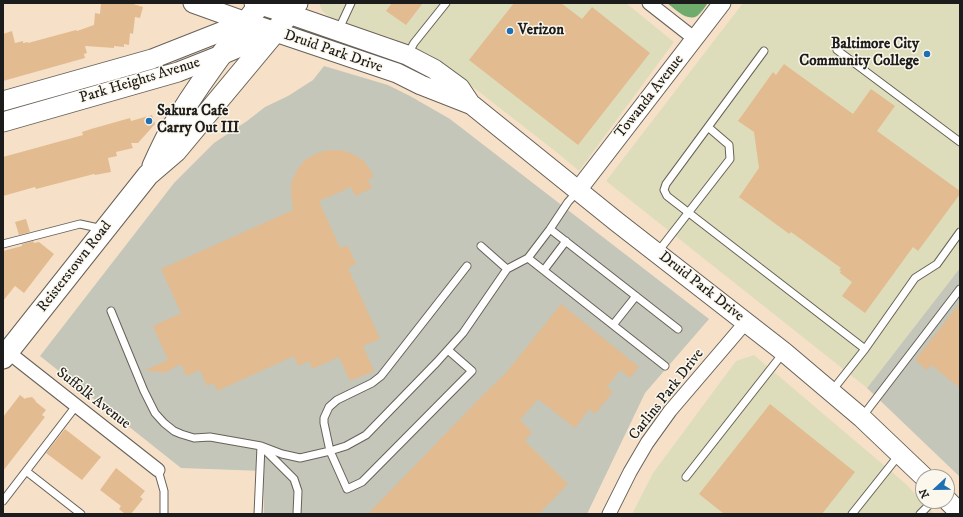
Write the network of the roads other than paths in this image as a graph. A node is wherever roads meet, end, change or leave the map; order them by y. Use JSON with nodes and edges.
{"nodes":[{"id":1,"x":193,"y":3,"type":"edge"},
{"id":2,"x":350,"y":3,"type":"edge"},
{"id":3,"x":446,"y":3,"type":"edge"},
{"id":4,"x":649,"y":3,"type":"edge"},
{"id":5,"x":722,"y":3,"type":"edge"},
{"id":6,"x":258,"y":4,"type":"edge"},
{"id":7,"x":293,"y":8,"type":"edge"},
{"id":8,"x":246,"y":22,"type":"junction"},
{"id":9,"x":338,"y":31,"type":"junction"},
{"id":10,"x":275,"y":32,"type":"junction"},
{"id":11,"x":695,"y":38,"type":"junction"},
{"id":12,"x":837,"y":50,"type":"dead end"},
{"id":13,"x":764,"y":51,"type":"dead end"},
{"id":14,"x":220,"y":55,"type":"junction"},
{"id":15,"x":402,"y":64,"type":"junction"},
{"id":16,"x":3,"y":101,"type":"edge"},
{"id":17,"x":3,"y":122,"type":"edge"},
{"id":18,"x":708,"y":127,"type":"junction"},
{"id":19,"x":960,"y":142,"type":"edge"},
{"id":20,"x":148,"y":176,"type":"junction"},
{"id":21,"x":578,"y":190,"type":"junction"},
{"id":22,"x":688,"y":212,"type":"junction"},
{"id":23,"x":105,"y":229,"type":"junction"},
{"id":24,"x":550,"y":229,"type":"junction"},
{"id":25,"x":960,"y":232,"type":"edge"},
{"id":26,"x":566,"y":241,"type":"junction"},
{"id":27,"x":3,"y":244,"type":"edge"},
{"id":28,"x":481,"y":246,"type":"dead end"},
{"id":29,"x":657,"y":253,"type":"junction"},
{"id":30,"x":528,"y":258,"type":"junction"},
{"id":31,"x":467,"y":266,"type":"dead end"},
{"id":32,"x":507,"y":269,"type":"junction"},
{"id":33,"x":544,"y":270,"type":"junction"},
{"id":34,"x":960,"y":289,"type":"edge"},
{"id":35,"x":636,"y":296,"type":"junction"},
{"id":36,"x":111,"y":311,"type":"dead end"},
{"id":37,"x":746,"y":322,"type":"junction"},
{"id":38,"x":613,"y":324,"type":"junction"},
{"id":39,"x":678,"y":329,"type":"dead end"},
{"id":40,"x":865,"y":349,"type":"junction"},
{"id":41,"x":448,"y":350,"type":"junction"},
{"id":42,"x":784,"y":352,"type":"junction"},
{"id":43,"x":5,"y":355,"type":"edge"},
{"id":44,"x":665,"y":366,"type":"dead end"},
{"id":45,"x":831,"y":392,"type":"junction"},
{"id":46,"x":76,"y":406,"type":"junction"},
{"id":47,"x":862,"y":418,"type":"junction"},
{"id":48,"x":261,"y":446,"type":"junction"},
{"id":49,"x":330,"y":452,"type":"junction"},
{"id":50,"x":900,"y":454,"type":"junction"},
{"id":51,"x":916,"y":469,"type":"edge"},
{"id":52,"x":158,"y":470,"type":"joint"},
{"id":53,"x":26,"y":471,"type":"junction"},
{"id":54,"x":686,"y":477,"type":"dead end"},
{"id":55,"x":3,"y":501,"type":"edge"},
{"id":56,"x":81,"y":514,"type":"edge"},
{"id":57,"x":164,"y":514,"type":"edge"},
{"id":58,"x":258,"y":514,"type":"edge"},
{"id":59,"x":296,"y":514,"type":"edge"},
{"id":60,"x":609,"y":514,"type":"edge"},
{"id":61,"x":852,"y":514,"type":"edge"}],
"edges":[{"from":1,"to":8,"type":"main road","name":"Druid Park Drive"},
{"from":2,"to":9,"type":"lane"},
{"from":3,"to":15,"type":"lane"},
{"from":4,"to":11,"type":"street"},
{"from":5,"to":11,"type":"street","name":"Towanda Avenue"},
{"from":6,"to":7,"type":"main road","name":"Druid Park Drive"},
{"from":6,"to":8,"type":"main road","name":"Reisterstown Road"},
{"from":7,"to":9,"type":"main road","name":"Druid Park Drive"},
{"from":7,"to":10,"type":"main road","name":"Reisterstown Road"},
{"from":8,"to":10,"type":"main road","name":"Druid Park Drive"},
{"from":8,"to":14,"type":"main road","name":"Reisterstown Road"},
{"from":8,"to":16,"type":"main road","name":"Park Heights Avenue"},
{"from":9,"to":15,"type":"main road","name":"Druid Park Drive"},
{"from":10,"to":14,"type":"main road","name":"Park Heights Avenue"},
{"from":10,"to":15,"type":"main road","name":"Druid Park Drive"},
{"from":10,"to":20,"type":"main road","name":"Reisterstown Road"},
{"from":11,"to":21,"type":"street","name":"Towanda Avenue"},
{"from":12,"to":19,"type":"lane"},
{"from":13,"to":18,"type":"lane"},
{"from":14,"to":17,"type":"main road","name":"Park Heights Avenue"},
{"from":14,"to":20,"type":"main road","name":"Reisterstown Road"},
{"from":15,"to":21,"type":"main road","name":"Druid Park Drive"},
{"from":18,"to":22,"type":"lane"},
{"from":18,"to":22,"type":"lane"},
{"from":20,"to":23,"type":"main road","name":"Reisterstown Road"},
{"from":21,"to":24,"type":"lane"},
{"from":21,"to":29,"type":"main road","name":"Druid Park Drive"},
{"from":22,"to":29,"type":"lane"},
{"from":22,"to":40,"type":"lane"},
{"from":23,"to":27,"type":"lane"},
{"from":23,"to":43,"type":"main road","name":"Reisterstown Road"},
{"from":24,"to":26,"type":"lane"},
{"from":24,"to":30,"type":"lane"},
{"from":25,"to":40,"type":"lane"},
{"from":26,"to":33,"type":"lane"},
{"from":26,"to":35,"type":"lane"},
{"from":28,"to":32,"type":"lane"},
{"from":29,"to":37,"type":"main road","name":"Druid Park Drive"},
{"from":30,"to":32,"type":"lane"},
{"from":30,"to":33,"type":"lane"},
{"from":31,"to":49,"type":"lane"},
{"from":32,"to":41,"type":"lane"},
{"from":33,"to":38,"type":"lane"},
{"from":34,"to":47,"type":"lane"},
{"from":35,"to":38,"type":"lane"},
{"from":35,"to":39,"type":"lane"},
{"from":36,"to":48,"type":"lane"},
{"from":37,"to":42,"type":"main road","name":"Druid Park Drive"},
{"from":37,"to":60,"type":"street","name":"Carlins Park Drive"},
{"from":38,"to":44,"type":"lane"},
{"from":40,"to":45,"type":"lane"},
{"from":41,"to":49,"type":"lane"},
{"from":41,"to":49,"type":"lane"},
{"from":42,"to":45,"type":"main road","name":"Druid Park Drive"},
{"from":42,"to":54,"type":"lane"},
{"from":43,"to":46,"type":"street","name":"Suffolk Avenue"},
{"from":45,"to":47,"type":"main road","name":"Druid Park Drive"},
{"from":46,"to":52,"type":"street","name":"Suffolk Avenue"},
{"from":46,"to":53,"type":"lane"},
{"from":47,"to":50,"type":"main road","name":"Druid Park Drive"},
{"from":48,"to":49,"type":"lane"},
{"from":48,"to":58,"type":"lane"},
{"from":48,"to":59,"type":"lane"},
{"from":50,"to":51,"type":"main road","name":"Druid Park Drive"},
{"from":50,"to":61,"type":"lane"},
{"from":52,"to":57,"type":"lane"},
{"from":53,"to":55,"type":"lane"},
{"from":53,"to":56,"type":"lane"}]}
